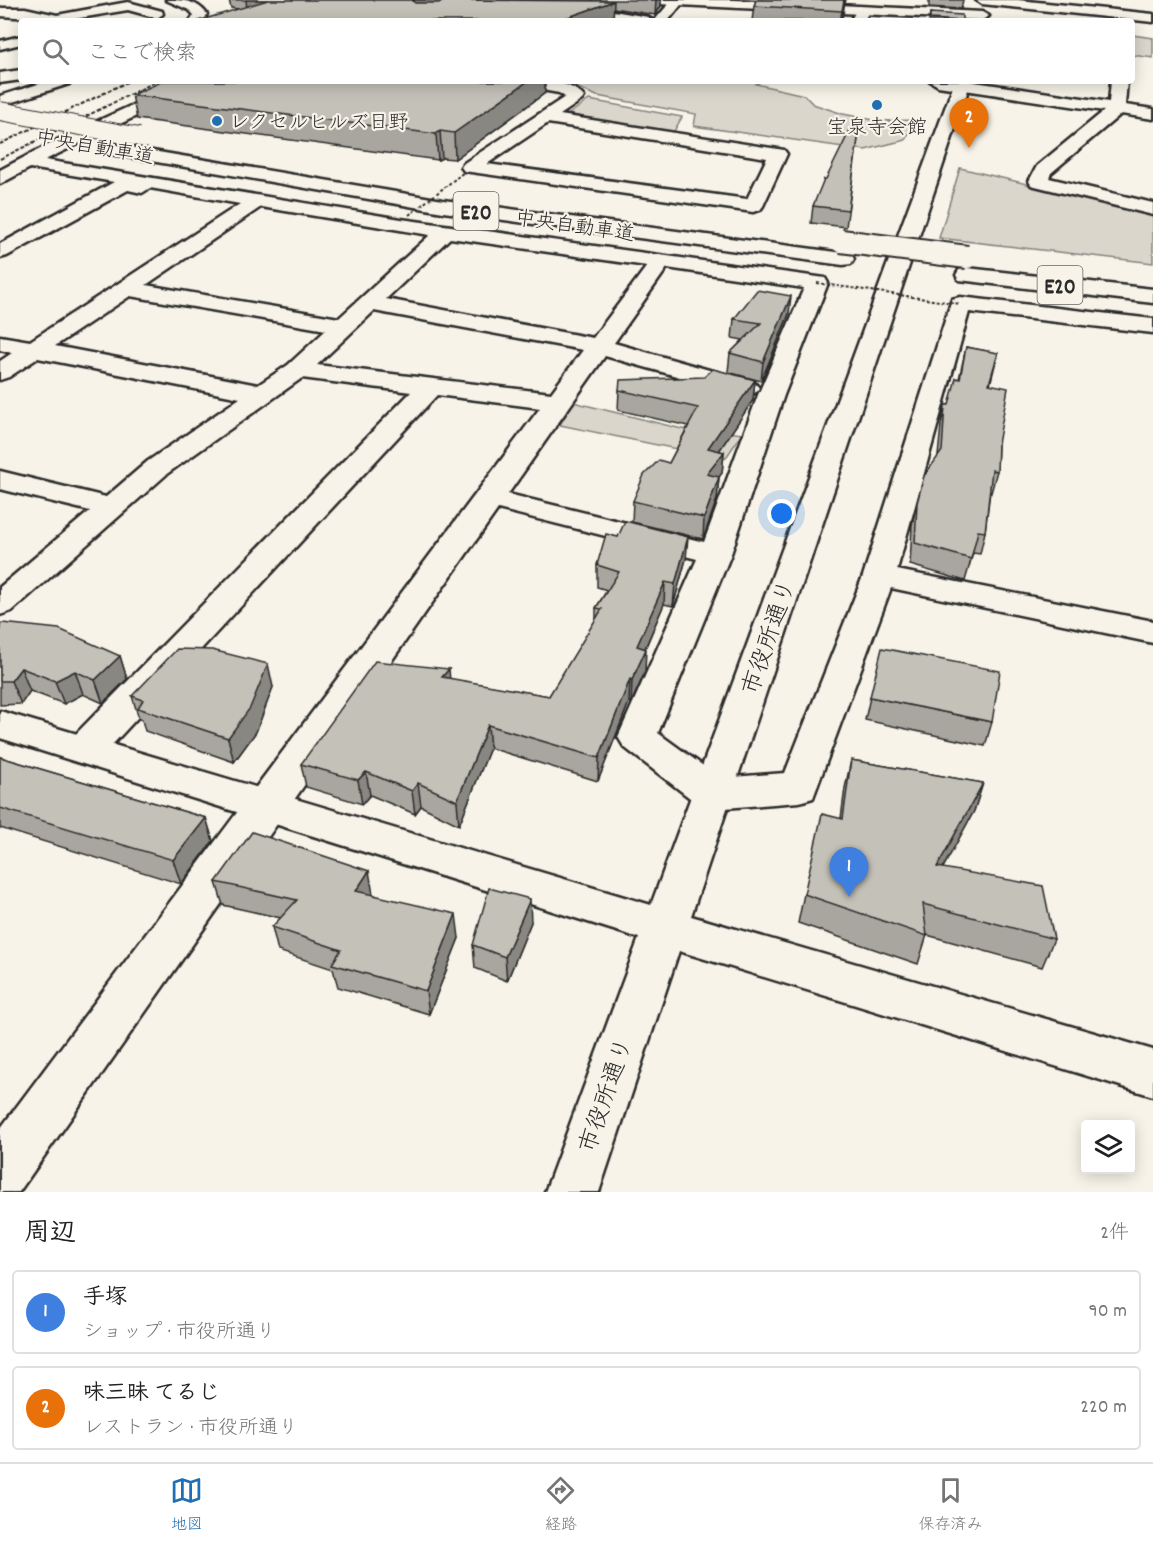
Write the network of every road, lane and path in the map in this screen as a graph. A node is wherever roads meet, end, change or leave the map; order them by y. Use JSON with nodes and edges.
{"nodes":[{"id":1,"x":172,"y":0,"type":"edge"},
{"id":2,"x":527,"y":0,"type":"edge"},
{"id":3,"x":658,"y":0,"type":"edge"},
{"id":4,"x":982,"y":0,"type":"edge"},
{"id":5,"x":989,"y":0,"type":"edge"},
{"id":6,"x":678,"y":1,"type":"edge"},
{"id":7,"x":183,"y":9,"type":"dead end"},
{"id":8,"x":0,"y":12,"type":"edge"},
{"id":9,"x":157,"y":14,"type":"junction"},
{"id":10,"x":860,"y":16,"type":"edge"},
{"id":11,"x":1016,"y":17,"type":"dead end"},
{"id":12,"x":59,"y":18,"type":"edge"},
{"id":13,"x":70,"y":18,"type":"edge"},
{"id":14,"x":136,"y":18,"type":"edge"},
{"id":15,"x":199,"y":18,"type":"edge"},
{"id":16,"x":631,"y":18,"type":"edge"},
{"id":17,"x":664,"y":18,"type":"edge"},
{"id":18,"x":985,"y":18,"type":"edge"},
{"id":19,"x":1086,"y":18,"type":"edge"},
{"id":20,"x":1153,"y":18,"type":"edge"},
{"id":21,"x":18,"y":41,"type":"edge"},
{"id":22,"x":0,"y":45,"type":"edge"},
{"id":23,"x":18,"y":75,"type":"edge"},
{"id":24,"x":0,"y":78,"type":"edge"},
{"id":25,"x":54,"y":84,"type":"edge"},
{"id":26,"x":191,"y":84,"type":"edge"},
{"id":27,"x":532,"y":84,"type":"edge"},
{"id":28,"x":954,"y":84,"type":"edge"},
{"id":29,"x":960,"y":84,"type":"edge"},
{"id":30,"x":1119,"y":84,"type":"edge"},
{"id":31,"x":0,"y":101,"type":"edge"},
{"id":32,"x":1117,"y":109,"type":"junction"},
{"id":33,"x":0,"y":111,"type":"edge"},
{"id":34,"x":1153,"y":114,"type":"edge"},
{"id":35,"x":546,"y":118,"type":"junction"},
{"id":36,"x":0,"y":128,"type":"edge"},
{"id":37,"x":27,"y":162,"type":"junction"},
{"id":38,"x":464,"y":172,"type":"dead end"},
{"id":39,"x":0,"y":178,"type":"edge"},
{"id":40,"x":402,"y":180,"type":"dead end"},
{"id":41,"x":259,"y":200,"type":"junction"},
{"id":42,"x":551,"y":202,"type":"dead end"},
{"id":43,"x":1153,"y":209,"type":"edge"},
{"id":44,"x":409,"y":214,"type":"dead end"},
{"id":45,"x":446,"y":231,"type":"junction"},
{"id":46,"x":842,"y":250,"type":"junction"},
{"id":47,"x":0,"y":252,"type":"edge"},
{"id":48,"x":661,"y":261,"type":"junction"},
{"id":49,"x":967,"y":266,"type":"junction"},
{"id":50,"x":1153,"y":277,"type":"edge"},
{"id":51,"x":817,"y":283,"type":"junction"},
{"id":52,"x":125,"y":288,"type":"junction"},
{"id":53,"x":1153,"y":296,"type":"edge"},
{"id":54,"x":369,"y":303,"type":"junction"},
{"id":55,"x":960,"y":304,"type":"junction"},
{"id":56,"x":345,"y":326,"type":"junction"},
{"id":57,"x":1153,"y":326,"type":"edge"},
{"id":58,"x":0,"y":343,"type":"edge"},
{"id":59,"x":599,"y":346,"type":"junction"},
{"id":60,"x":33,"y":349,"type":"junction"},
{"id":61,"x":297,"y":370,"type":"junction"},
{"id":62,"x":0,"y":372,"type":"edge"},
{"id":63,"x":429,"y":388,"type":"junction"},
{"id":64,"x":262,"y":394,"type":"junction"},
{"id":65,"x":771,"y":396,"type":"junction"},
{"id":66,"x":558,"y":402,"type":"junction"},
{"id":67,"x":0,"y":480,"type":"edge"},
{"id":68,"x":489,"y":498,"type":"junction"},
{"id":69,"x":112,"y":507,"type":"junction"},
{"id":70,"x":715,"y":554,"type":"junction"},
{"id":71,"x":879,"y":576,"type":"junction"},
{"id":72,"x":0,"y":604,"type":"edge"},
{"id":73,"x":1153,"y":632,"type":"edge"},
{"id":74,"x":0,"y":724,"type":"edge"},
{"id":75,"x":85,"y":749,"type":"junction"},
{"id":76,"x":713,"y":794,"type":"junction"},
{"id":77,"x":265,"y":805,"type":"junction"},
{"id":78,"x":663,"y":927,"type":"junction"},
{"id":79,"x":1153,"y":1073,"type":"edge"},
{"id":80,"x":0,"y":1173,"type":"edge"},
{"id":81,"x":572,"y":1192,"type":"edge"}],
"edges":[{"from":1,"to":15,"type":"main road"},
{"from":2,"to":16,"type":"main road"},
{"from":3,"to":6,"type":"main road"},
{"from":4,"to":5,"type":"main road"},
{"from":5,"to":18,"type":"main road"},
{"from":5,"to":20,"type":"main road"},
{"from":6,"to":10,"type":"main road"},
{"from":6,"to":17,"type":"main road"},
{"from":7,"to":9,"type":"main road"},
{"from":8,"to":12,"type":"main road"},
{"from":9,"to":13,"type":"main road"},
{"from":9,"to":14,"type":"main road"},
{"from":10,"to":18,"type":"main road"},
{"from":11,"to":19,"type":"main road"},
{"from":21,"to":22,"type":"main road"},
{"from":23,"to":24,"type":"main road"},
{"from":25,"to":31,"type":"main road"},
{"from":26,"to":37,"type":"main road"},
{"from":27,"to":35,"type":"main road"},
{"from":28,"to":76,"type":"main road","name":"市役所通り"},
{"from":29,"to":32,"type":"main road"},
{"from":30,"to":32,"type":"main road"},
{"from":32,"to":34,"type":"main road"},
{"from":32,"to":43,"type":"main road"},
{"from":33,"to":40,"type":"main road","name":"中央自動車道","bridge":true},
{"from":35,"to":35,"type":"main road"},
{"from":36,"to":46,"type":"main road","name":"中央自動車道","number":"E20"},
{"from":37,"to":39,"type":"main road"},
{"from":37,"to":41,"type":"main road"},
{"from":38,"to":44,"type":"path","bridge":true},
{"from":41,"to":45,"type":"main road"},
{"from":41,"to":47,"type":"main road"},
{"from":41,"to":52,"type":"main road"},
{"from":42,"to":46,"type":"main road","name":"中央自動車道","number":"E20"},
{"from":45,"to":48,"type":"main road"},
{"from":45,"to":54,"type":"main road"},
{"from":46,"to":49,"type":"main road","name":"中央自動車道","number":"E20"},
{"from":48,"to":51,"type":"main road"},
{"from":48,"to":59,"type":"main road"},
{"from":49,"to":50,"type":"main road","name":"中央自動車道","number":"E20"},
{"from":49,"to":53,"type":"main road","name":"中央自動車道","number":"E20"},
{"from":51,"to":55,"type":"path","bridge":true},
{"from":51,"to":65,"type":"main road"},
{"from":52,"to":56,"type":"main road"},
{"from":52,"to":60,"type":"main road"},
{"from":54,"to":56,"type":"main road"},
{"from":54,"to":59,"type":"main road"},
{"from":55,"to":57,"type":"main road"},
{"from":55,"to":71,"type":"main road"},
{"from":56,"to":61,"type":"main road"},
{"from":58,"to":60,"type":"main road"},
{"from":59,"to":65,"type":"main road"},
{"from":59,"to":66,"type":"main road"},
{"from":60,"to":62,"type":"main road"},
{"from":60,"to":64,"type":"main road"},
{"from":61,"to":63,"type":"main road"},
{"from":61,"to":64,"type":"main road"},
{"from":63,"to":66,"type":"main road"},
{"from":63,"to":75,"type":"main road"},
{"from":64,"to":69,"type":"main road"},
{"from":65,"to":70,"type":"main road"},
{"from":66,"to":68,"type":"main road"},
{"from":67,"to":69,"type":"main road"},
{"from":68,"to":70,"type":"main road"},
{"from":68,"to":77,"type":"main road"},
{"from":69,"to":72,"type":"main road"},
{"from":70,"to":76,"type":"main road"},
{"from":71,"to":73,"type":"main road"},
{"from":71,"to":76,"type":"main road"},
{"from":74,"to":75,"type":"main road"},
{"from":75,"to":77,"type":"main road"},
{"from":76,"to":78,"type":"main road","name":"市役所通り"},
{"from":77,"to":78,"type":"main road"},
{"from":77,"to":80,"type":"main road"},
{"from":78,"to":79,"type":"main road"},
{"from":78,"to":81,"type":"main road","name":"市役所通り"}]}
